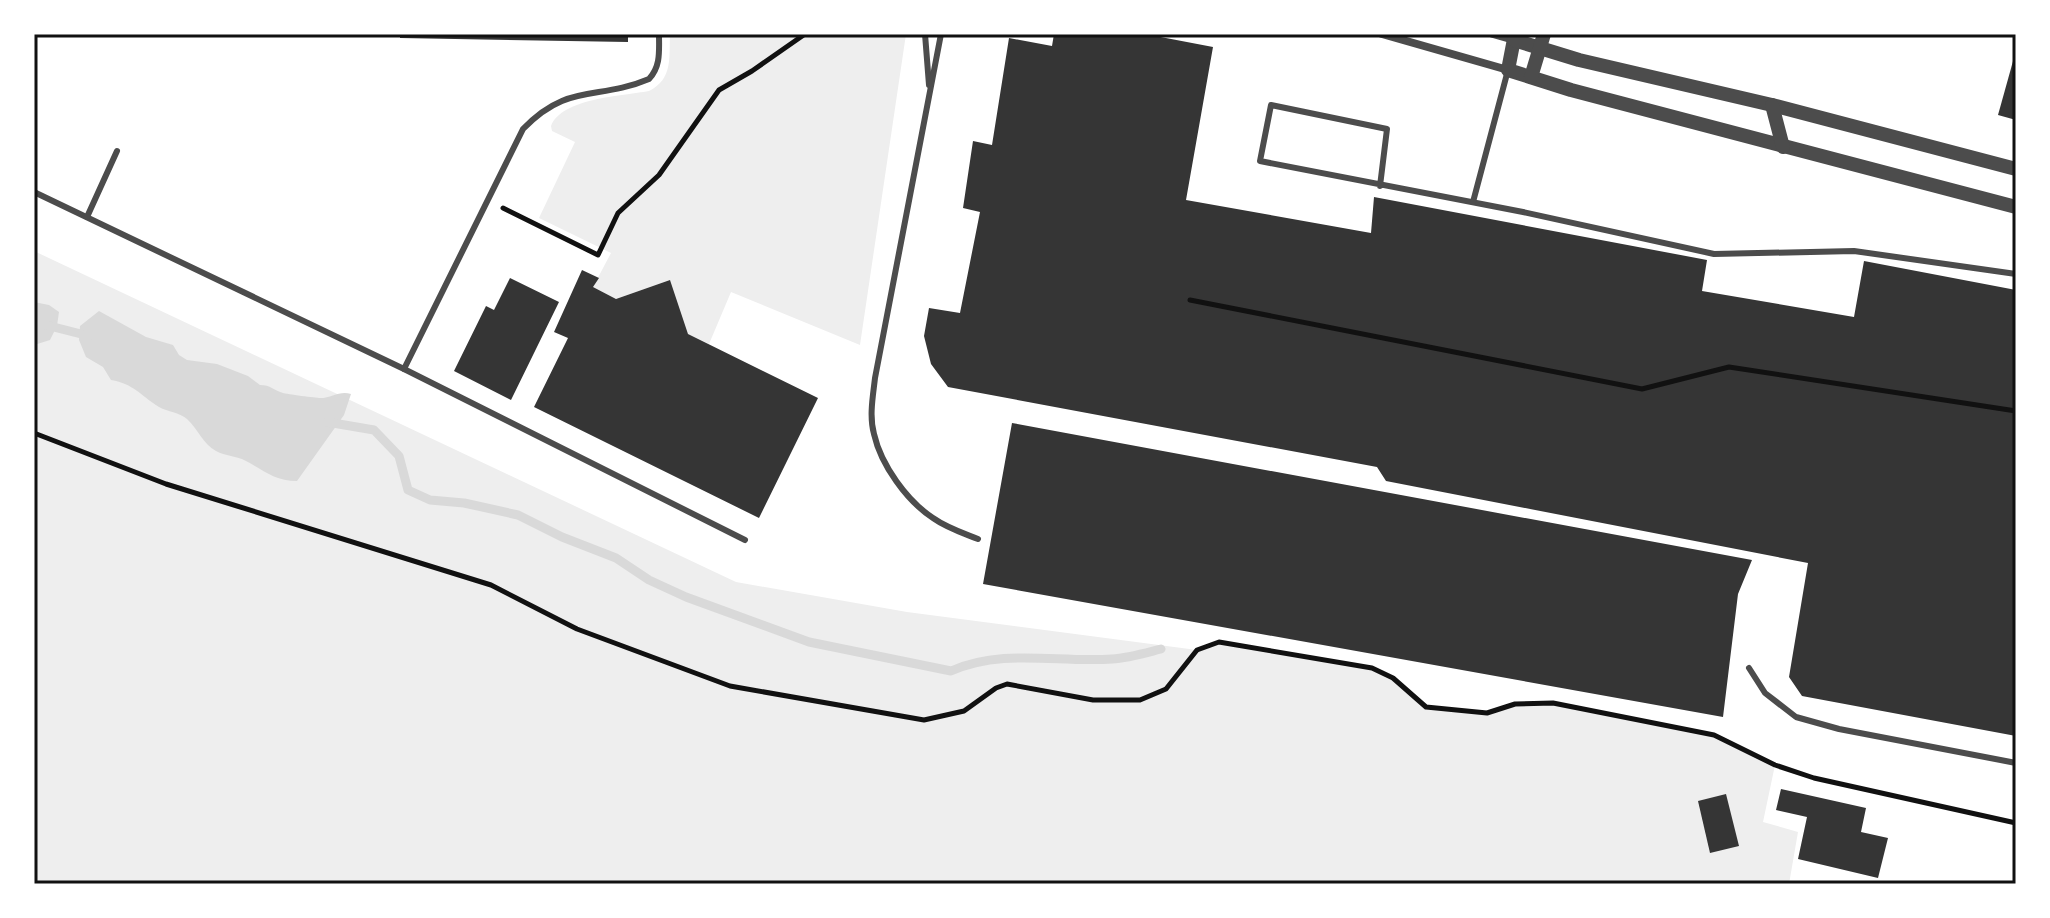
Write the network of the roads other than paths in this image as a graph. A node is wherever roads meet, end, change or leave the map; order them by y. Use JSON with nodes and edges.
{"nodes":[{"id":1,"x":659,"y":34,"type":"edge"},
{"id":2,"x":925,"y":34,"type":"edge"},
{"id":3,"x":941,"y":34,"type":"edge"},
{"id":4,"x":1382,"y":34,"type":"edge"},
{"id":5,"x":1493,"y":34,"type":"edge"},
{"id":6,"x":1514,"y":37,"type":"edge"},
{"id":7,"x":1542,"y":41,"type":"edge"},
{"id":8,"x":1508,"y":70,"type":"junction"},
{"id":9,"x":1531,"y":77,"type":"junction"},
{"id":10,"x":929,"y":97,"type":"junction"},
{"id":11,"x":1772,"y":105,"type":"junction"},
{"id":12,"x":1783,"y":147,"type":"junction"},
{"id":13,"x":117,"y":151,"type":"dead end"},
{"id":14,"x":2016,"y":169,"type":"edge"},
{"id":15,"x":1380,"y":186,"type":"junction"},
{"id":16,"x":34,"y":192,"type":"edge"},
{"id":17,"x":1473,"y":202,"type":"junction"},
{"id":18,"x":2016,"y":207,"type":"edge"},
{"id":19,"x":87,"y":217,"type":"junction"},
{"id":20,"x":2016,"y":274,"type":"edge"},
{"id":21,"x":404,"y":369,"type":"junction"},
{"id":22,"x":978,"y":539,"type":"dead end"},
{"id":23,"x":745,"y":540,"type":"dead end"},
{"id":24,"x":1749,"y":668,"type":"dead end"},
{"id":25,"x":2016,"y":763,"type":"edge"}],
"edges":[{"from":1,"to":21,"type":"lane"},
{"from":2,"to":10,"type":"lane"},
{"from":3,"to":10,"type":"lane"},
{"from":4,"to":8,"type":"street"},
{"from":5,"to":6,"type":"street"},
{"from":6,"to":7,"type":"street"},
{"from":6,"to":8,"type":"street"},
{"from":7,"to":9,"type":"street"},
{"from":7,"to":11,"type":"street"},
{"from":8,"to":9,"type":"street"},
{"from":8,"to":17,"type":"lane"},
{"from":9,"to":12,"type":"street"},
{"from":10,"to":22,"type":"lane"},
{"from":11,"to":12,"type":"street"},
{"from":11,"to":14,"type":"street"},
{"from":12,"to":18,"type":"street"},
{"from":13,"to":19,"type":"lane"},
{"from":15,"to":15,"type":"lane"},
{"from":15,"to":17,"type":"lane"},
{"from":16,"to":19,"type":"lane"},
{"from":17,"to":20,"type":"lane"},
{"from":19,"to":21,"type":"lane"},
{"from":21,"to":23,"type":"lane"},
{"from":24,"to":25,"type":"lane"}]}
